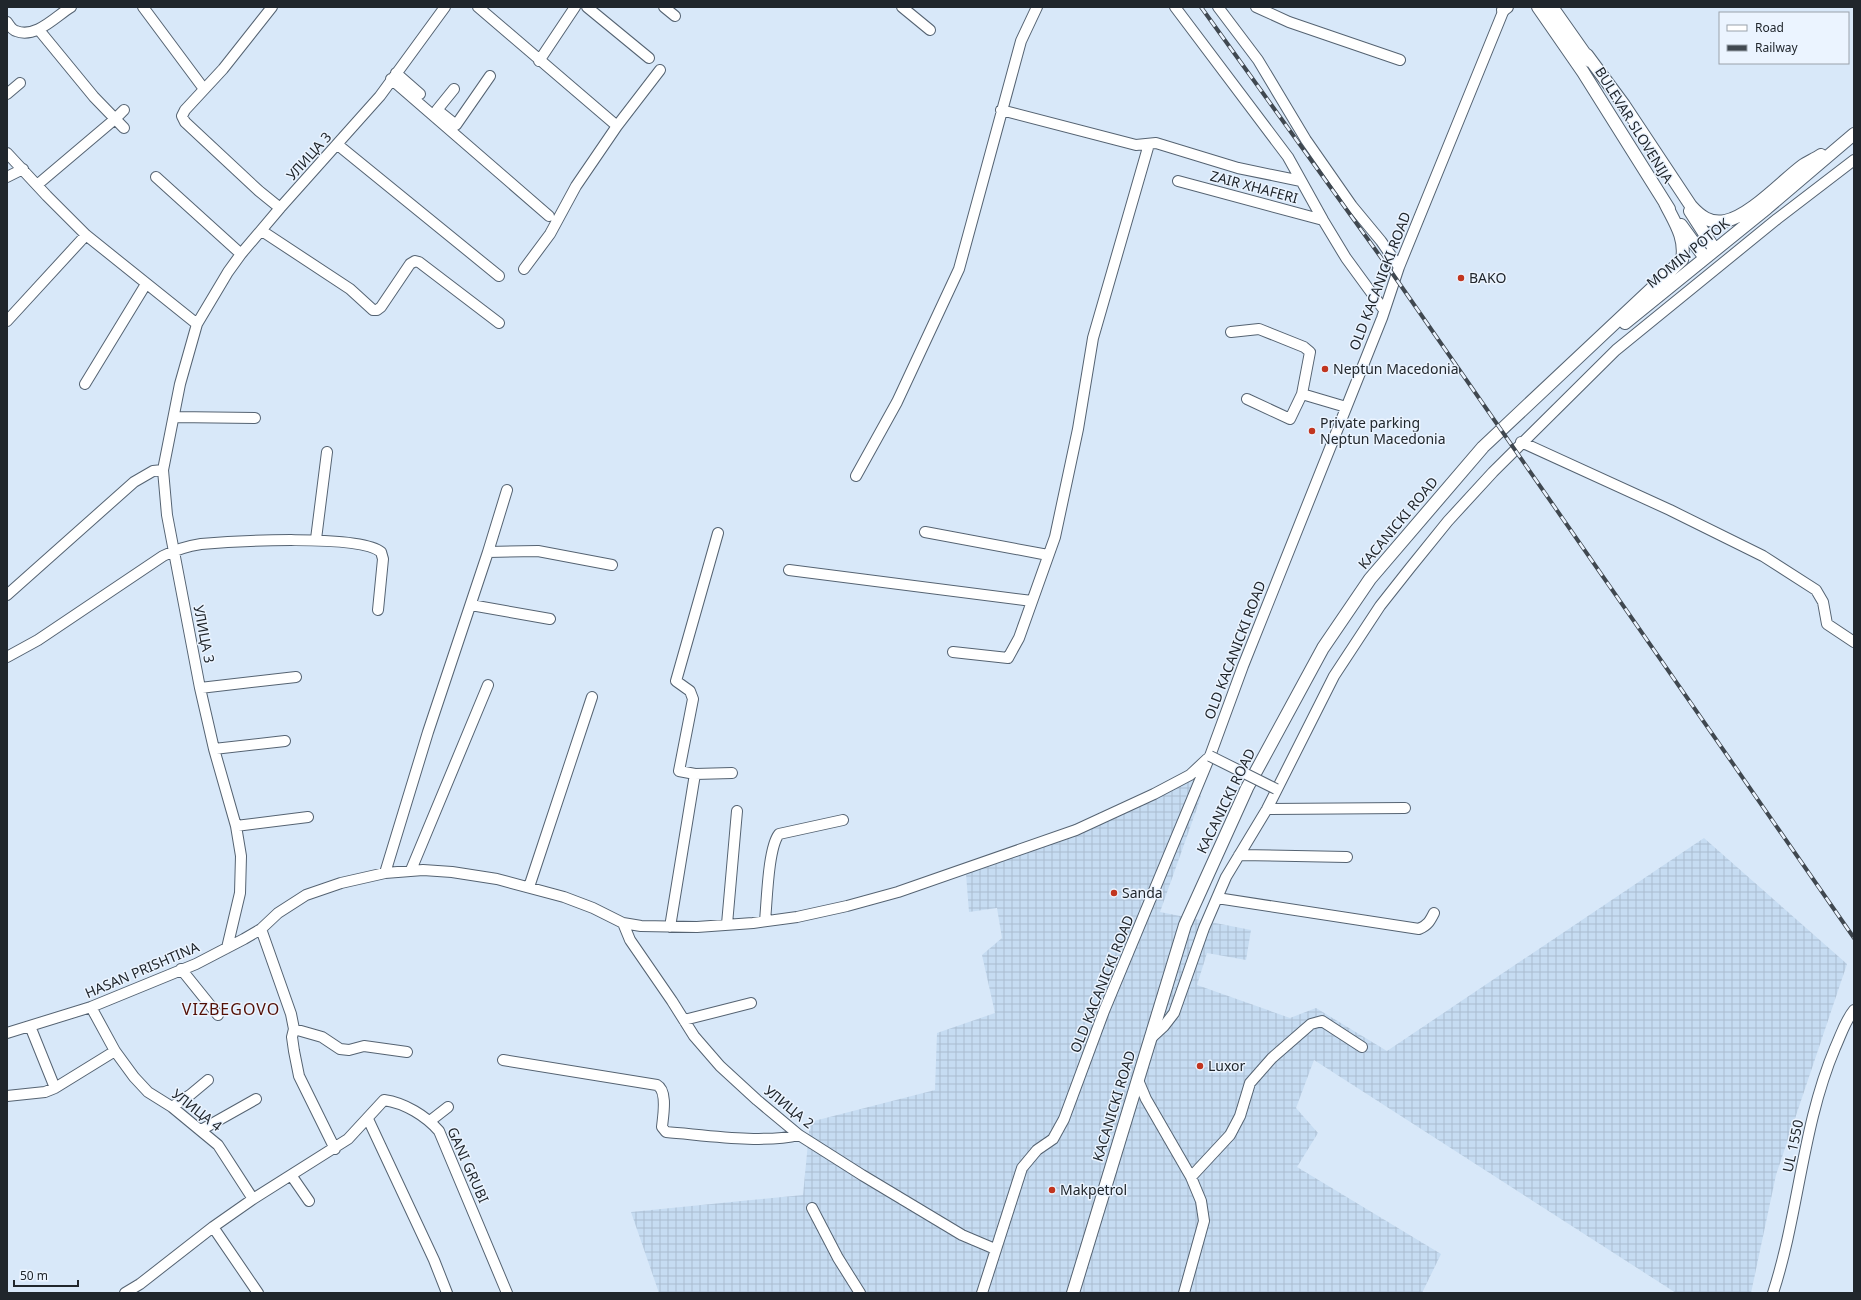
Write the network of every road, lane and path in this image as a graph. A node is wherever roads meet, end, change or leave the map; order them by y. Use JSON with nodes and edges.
{"nodes":[{"id":1,"x":71,"y":7,"type":"edge"},
{"id":2,"x":143,"y":7,"type":"edge"},
{"id":3,"x":272,"y":7,"type":"edge"},
{"id":4,"x":445,"y":7,"type":"edge"},
{"id":5,"x":478,"y":7,"type":"edge"},
{"id":6,"x":575,"y":7,"type":"edge"},
{"id":7,"x":587,"y":7,"type":"edge"},
{"id":8,"x":664,"y":7,"type":"edge"},
{"id":9,"x":902,"y":7,"type":"edge"},
{"id":10,"x":1037,"y":7,"type":"edge"},
{"id":11,"x":1175,"y":7,"type":"edge"},
{"id":12,"x":1218,"y":7,"type":"edge"},
{"id":13,"x":1256,"y":7,"type":"edge"},
{"id":14,"x":1538,"y":7,"type":"edge"},
{"id":15,"x":1552,"y":7,"type":"edge"},
{"id":16,"x":1505,"y":8,"type":"edge"},
{"id":17,"x":675,"y":16,"type":"dead end"},
{"id":18,"x":7,"y":22,"type":"edge"},
{"id":19,"x":39,"y":30,"type":"junction"},
{"id":20,"x":930,"y":30,"type":"dead end"},
{"id":21,"x":1587,"y":55,"type":"junction"},
{"id":22,"x":649,"y":58,"type":"dead end"},
{"id":23,"x":1400,"y":60,"type":"dead end"},
{"id":24,"x":539,"y":61,"type":"junction"},
{"id":25,"x":660,"y":70,"type":"dead end"},
{"id":26,"x":394,"y":76,"type":"junction"},
{"id":27,"x":490,"y":76,"type":"dead end"},
{"id":28,"x":20,"y":83,"type":"dead end"},
{"id":29,"x":204,"y":89,"type":"junction"},
{"id":30,"x":454,"y":89,"type":"dead end"},
{"id":31,"x":7,"y":94,"type":"edge"},
{"id":32,"x":124,"y":110,"type":"dead end"},
{"id":33,"x":437,"y":110,"type":"junction"},
{"id":34,"x":1001,"y":110,"type":"junction"},
{"id":35,"x":115,"y":120,"type":"junction"},
{"id":36,"x":617,"y":126,"type":"junction"},
{"id":37,"x":124,"y":128,"type":"dead end"},
{"id":38,"x":1849,"y":138,"type":"edge"},
{"id":39,"x":1149,"y":144,"type":"junction"},
{"id":40,"x":338,"y":145,"type":"junction"},
{"id":41,"x":7,"y":153,"type":"edge"},
{"id":42,"x":1854,"y":160,"type":"edge"},
{"id":43,"x":22,"y":170,"type":"junction"},
{"id":44,"x":7,"y":177,"type":"edge"},
{"id":45,"x":156,"y":177,"type":"dead end"},
{"id":46,"x":1178,"y":181,"type":"dead end"},
{"id":47,"x":1301,"y":181,"type":"junction"},
{"id":48,"x":37,"y":185,"type":"junction"},
{"id":49,"x":1665,"y":204,"type":"junction"},
{"id":50,"x":280,"y":208,"type":"junction"},
{"id":51,"x":549,"y":216,"type":"dead end"},
{"id":52,"x":1323,"y":220,"type":"junction"},
{"id":53,"x":262,"y":231,"type":"junction"},
{"id":54,"x":86,"y":235,"type":"junction"},
{"id":55,"x":1715,"y":250,"type":"junction"},
{"id":56,"x":241,"y":254,"type":"junction"},
{"id":57,"x":1705,"y":258,"type":"junction"},
{"id":58,"x":1399,"y":267,"type":"junction"},
{"id":59,"x":524,"y":269,"type":"dead end"},
{"id":60,"x":499,"y":276,"type":"dead end"},
{"id":61,"x":146,"y":284,"type":"junction"},
{"id":62,"x":1384,"y":310,"type":"junction"},
{"id":63,"x":7,"y":320,"type":"edge"},
{"id":64,"x":499,"y":323,"type":"dead end"},
{"id":65,"x":198,"y":324,"type":"junction"},
{"id":66,"x":1231,"y":332,"type":"dead end"},
{"id":67,"x":85,"y":384,"type":"dead end"},
{"id":68,"x":1538,"y":393,"type":"junction"},
{"id":69,"x":1302,"y":394,"type":"junction"},
{"id":70,"x":1247,"y":399,"type":"dead end"},
{"id":71,"x":1346,"y":407,"type":"junction"},
{"id":72,"x":174,"y":416,"type":"junction"},
{"id":73,"x":255,"y":418,"type":"dead end"},
{"id":74,"x":1522,"y":442,"type":"junction"},
{"id":75,"x":327,"y":452,"type":"dead end"},
{"id":76,"x":163,"y":470,"type":"junction"},
{"id":77,"x":856,"y":476,"type":"dead end"},
{"id":78,"x":507,"y":490,"type":"dead end"},
{"id":79,"x":925,"y":532,"type":"dead end"},
{"id":80,"x":718,"y":533,"type":"dead end"},
{"id":81,"x":316,"y":539,"type":"junction"},
{"id":82,"x":173,"y":551,"type":"junction"},
{"id":83,"x":488,"y":552,"type":"junction"},
{"id":84,"x":1048,"y":555,"type":"junction"},
{"id":85,"x":612,"y":565,"type":"dead end"},
{"id":86,"x":790,"y":570,"type":"dead end"},
{"id":87,"x":7,"y":595,"type":"edge"},
{"id":88,"x":1032,"y":601,"type":"junction"},
{"id":89,"x":471,"y":605,"type":"junction"},
{"id":90,"x":378,"y":610,"type":"dead end"},
{"id":91,"x":550,"y":618,"type":"dead end"},
{"id":92,"x":1854,"y":642,"type":"edge"},
{"id":93,"x":953,"y":652,"type":"dead end"},
{"id":94,"x":7,"y":657,"type":"edge"},
{"id":95,"x":296,"y":677,"type":"dead end"},
{"id":96,"x":488,"y":685,"type":"dead end"},
{"id":97,"x":200,"y":688,"type":"junction"},
{"id":98,"x":592,"y":697,"type":"dead end"},
{"id":99,"x":285,"y":741,"type":"dead end"},
{"id":100,"x":214,"y":749,"type":"junction"},
{"id":101,"x":1210,"y":756,"type":"junction"},
{"id":102,"x":732,"y":773,"type":"dead end"},
{"id":103,"x":695,"y":774,"type":"junction"},
{"id":104,"x":1276,"y":789,"type":"junction"},
{"id":105,"x":1405,"y":808,"type":"dead end"},
{"id":106,"x":1267,"y":809,"type":"junction"},
{"id":107,"x":737,"y":812,"type":"dead end"},
{"id":108,"x":308,"y":817,"type":"dead end"},
{"id":109,"x":843,"y":820,"type":"dead end"},
{"id":110,"x":236,"y":826,"type":"junction"},
{"id":111,"x":1239,"y":854,"type":"junction"},
{"id":112,"x":1347,"y":857,"type":"dead end"},
{"id":113,"x":411,"y":870,"type":"junction"},
{"id":114,"x":385,"y":873,"type":"junction"},
{"id":115,"x":529,"y":887,"type":"junction"},
{"id":116,"x":1217,"y":898,"type":"junction"},
{"id":117,"x":1434,"y":913,"type":"dead end"},
{"id":118,"x":765,"y":921,"type":"junction"},
{"id":119,"x":623,"y":923,"type":"junction"},
{"id":120,"x":727,"y":924,"type":"junction"},
{"id":121,"x":670,"y":927,"type":"junction"},
{"id":122,"x":261,"y":929,"type":"junction"},
{"id":123,"x":227,"y":948,"type":"junction"},
{"id":124,"x":181,"y":969,"type":"junction"},
{"id":125,"x":751,"y":1003,"type":"dead end"},
{"id":126,"x":91,"y":1007,"type":"junction"},
{"id":127,"x":1854,"y":1010,"type":"edge"},
{"id":128,"x":218,"y":1015,"type":"dead end"},
{"id":129,"x":684,"y":1020,"type":"junction"},
{"id":130,"x":30,"y":1026,"type":"junction"},
{"id":131,"x":294,"y":1029,"type":"junction"},
{"id":132,"x":7,"y":1033,"type":"edge"},
{"id":133,"x":1151,"y":1038,"type":"junction"},
{"id":134,"x":1362,"y":1048,"type":"dead end"},
{"id":135,"x":115,"y":1051,"type":"junction"},
{"id":136,"x":407,"y":1052,"type":"dead end"},
{"id":137,"x":503,"y":1060,"type":"dead end"},
{"id":138,"x":208,"y":1080,"type":"dead end"},
{"id":139,"x":1138,"y":1080,"type":"junction"},
{"id":140,"x":55,"y":1088,"type":"junction"},
{"id":141,"x":7,"y":1096,"type":"edge"},
{"id":142,"x":256,"y":1099,"type":"dead end"},
{"id":143,"x":172,"y":1107,"type":"junction"},
{"id":144,"x":448,"y":1107,"type":"dead end"},
{"id":145,"x":368,"y":1119,"type":"junction"},
{"id":146,"x":430,"y":1121,"type":"junction"},
{"id":147,"x":201,"y":1130,"type":"junction"},
{"id":148,"x":799,"y":1135,"type":"junction"},
{"id":149,"x":335,"y":1149,"type":"junction"},
{"id":150,"x":291,"y":1175,"type":"junction"},
{"id":151,"x":1191,"y":1178,"type":"junction"},
{"id":152,"x":253,"y":1199,"type":"junction"},
{"id":153,"x":309,"y":1201,"type":"dead end"},
{"id":154,"x":812,"y":1208,"type":"dead end"},
{"id":155,"x":213,"y":1227,"type":"junction"},
{"id":156,"x":995,"y":1249,"type":"junction"},
{"id":157,"x":143,"y":1289,"type":"edge"},
{"id":158,"x":125,"y":1293,"type":"edge"},
{"id":159,"x":258,"y":1293,"type":"edge"},
{"id":160,"x":447,"y":1293,"type":"edge"},
{"id":161,"x":507,"y":1293,"type":"edge"},
{"id":162,"x":860,"y":1293,"type":"edge"},
{"id":163,"x":982,"y":1293,"type":"edge"},
{"id":164,"x":1073,"y":1293,"type":"edge"},
{"id":165,"x":1184,"y":1293,"type":"edge"},
{"id":166,"x":1773,"y":1293,"type":"edge"}],
"edges":[{"from":1,"to":19,"type":"street"},
{"from":2,"to":29,"type":"street"},
{"from":3,"to":29,"type":"street"},
{"from":4,"to":26,"type":"street","name":"УЛИЦА 3"},
{"from":5,"to":24,"type":"street"},
{"from":6,"to":24,"type":"street"},
{"from":7,"to":22,"type":"street"},
{"from":8,"to":17,"type":"street"},
{"from":9,"to":20,"type":"street"},
{"from":10,"to":34,"type":"street"},
{"from":11,"to":47,"type":"street"},
{"from":12,"to":58,"type":"street"},
{"from":13,"to":23,"type":"street"},
{"from":14,"to":49,"type":"street","name":"BULEVAR SLOVENIJA"},
{"from":15,"to":21,"type":"street","name":"BULEVAR SLOVENIJA"},
{"from":16,"to":58,"type":"street","name":"OLD KACANICKI ROAD"},
{"from":18,"to":19,"type":"street"},
{"from":19,"to":35,"type":"street"},
{"from":21,"to":38,"type":"street"},
{"from":21,"to":55,"type":"street","name":"BULEVAR SLOVENIJA"},
{"from":24,"to":36,"type":"street"},
{"from":25,"to":36,"type":"street"},
{"from":26,"to":33,"type":"street"},
{"from":26,"to":40,"type":"street","name":"УЛИЦА 3"},
{"from":26,"to":51,"type":"street"},
{"from":27,"to":33,"type":"street"},
{"from":28,"to":31,"type":"street"},
{"from":29,"to":50,"type":"street"},
{"from":30,"to":33,"type":"street"},
{"from":32,"to":35,"type":"street"},
{"from":34,"to":39,"type":"street"},
{"from":34,"to":77,"type":"street"},
{"from":35,"to":37,"type":"street"},
{"from":35,"to":48,"type":"street"},
{"from":36,"to":59,"type":"street"},
{"from":38,"to":55,"type":"street","name":"MOMIN POTOK"},
{"from":39,"to":47,"type":"street"},
{"from":39,"to":84,"type":"street"},
{"from":40,"to":50,"type":"street","name":"УЛИЦА 3"},
{"from":40,"to":60,"type":"street"},
{"from":41,"to":43,"type":"street"},
{"from":42,"to":74,"type":"street"},
{"from":43,"to":44,"type":"street"},
{"from":43,"to":48,"type":"street"},
{"from":45,"to":56,"type":"street"},
{"from":46,"to":52,"type":"street","name":"ZAIR XHAFERI"},
{"from":47,"to":52,"type":"street"},
{"from":48,"to":54,"type":"street"},
{"from":49,"to":57,"type":"street","name":"BULEVAR SLOVENIJA"},
{"from":49,"to":68,"type":"street"},
{"from":50,"to":53,"type":"street","name":"УЛИЦА 3"},
{"from":52,"to":62,"type":"street"},
{"from":53,"to":56,"type":"street","name":"УЛИЦА 3"},
{"from":53,"to":64,"type":"street"},
{"from":54,"to":61,"type":"street"},
{"from":54,"to":63,"type":"street"},
{"from":55,"to":57,"type":"street","name":"MOMIN POTOK"},
{"from":56,"to":65,"type":"street","name":"УЛИЦА 3"},
{"from":57,"to":68,"type":"street","name":"MOMIN POTOK"},
{"from":58,"to":62,"type":"street","name":"OLD KACANICKI ROAD"},
{"from":61,"to":65,"type":"street"},
{"from":61,"to":67,"type":"street"},
{"from":62,"to":71,"type":"street","name":"OLD KACANICKI ROAD"},
{"from":65,"to":72,"type":"street","name":"УЛИЦА 3"},
{"from":66,"to":69,"type":"street"},
{"from":68,"to":133,"type":"street","name":"KACANICKI ROAD"},
{"from":69,"to":70,"type":"street"},
{"from":69,"to":71,"type":"street"},
{"from":71,"to":101,"type":"street","name":"OLD KACANICKI ROAD"},
{"from":72,"to":73,"type":"street"},
{"from":72,"to":76,"type":"street","name":"УЛИЦА 3"},
{"from":74,"to":92,"type":"street"},
{"from":74,"to":104,"type":"street"},
{"from":75,"to":81,"type":"street"},
{"from":76,"to":82,"type":"street","name":"УЛИЦА 3"},
{"from":76,"to":87,"type":"street"},
{"from":78,"to":83,"type":"street"},
{"from":79,"to":84,"type":"street"},
{"from":80,"to":103,"type":"street"},
{"from":81,"to":82,"type":"street"},
{"from":81,"to":90,"type":"street"},
{"from":82,"to":94,"type":"street"},
{"from":82,"to":97,"type":"street","name":"УЛИЦА 3"},
{"from":83,"to":85,"type":"street"},
{"from":83,"to":89,"type":"street"},
{"from":84,"to":88,"type":"street"},
{"from":86,"to":88,"type":"street"},
{"from":88,"to":93,"type":"street"},
{"from":89,"to":91,"type":"street"},
{"from":89,"to":114,"type":"street"},
{"from":95,"to":97,"type":"street"},
{"from":96,"to":113,"type":"street"},
{"from":97,"to":100,"type":"street","name":"УЛИЦА 3"},
{"from":98,"to":115,"type":"street"},
{"from":99,"to":100,"type":"street"},
{"from":100,"to":110,"type":"street","name":"УЛИЦА 3"},
{"from":101,"to":104,"type":"street","bridge":true},
{"from":101,"to":118,"type":"street","name":"HASAN PRISHTINA"},
{"from":101,"to":156,"type":"street","name":"OLD KACANICKI ROAD"},
{"from":102,"to":103,"type":"street"},
{"from":103,"to":121,"type":"street"},
{"from":104,"to":106,"type":"street"},
{"from":105,"to":106,"type":"street"},
{"from":106,"to":111,"type":"street"},
{"from":107,"to":120,"type":"street"},
{"from":108,"to":110,"type":"street"},
{"from":109,"to":118,"type":"street"},
{"from":110,"to":123,"type":"street","name":"УЛИЦА 3"},
{"from":111,"to":112,"type":"street"},
{"from":111,"to":116,"type":"street"},
{"from":113,"to":114,"type":"street","name":"HASAN PRISHTINA"},
{"from":113,"to":115,"type":"street","name":"HASAN PRISHTINA"},
{"from":114,"to":122,"type":"street","name":"HASAN PRISHTINA"},
{"from":115,"to":119,"type":"street","name":"HASAN PRISHTINA"},
{"from":116,"to":117,"type":"street"},
{"from":116,"to":133,"type":"street"},
{"from":118,"to":120,"type":"street","name":"HASAN PRISHTINA"},
{"from":119,"to":121,"type":"street","name":"HASAN PRISHTINA"},
{"from":119,"to":129,"type":"street","name":"УЛИЦА 2"},
{"from":120,"to":121,"type":"street","name":"HASAN PRISHTINA"},
{"from":122,"to":123,"type":"street","name":"HASAN PRISHTINA"},
{"from":122,"to":131,"type":"street"},
{"from":123,"to":124,"type":"street","name":"HASAN PRISHTINA"},
{"from":124,"to":126,"type":"street","name":"HASAN PRISHTINA"},
{"from":124,"to":128,"type":"street"},
{"from":125,"to":129,"type":"street"},
{"from":126,"to":130,"type":"street","name":"HASAN PRISHTINA"},
{"from":126,"to":135,"type":"street","name":"УЛИЦА 4"},
{"from":127,"to":166,"type":"street","name":"UL 1550"},
{"from":129,"to":148,"type":"street","name":"УЛИЦА 2"},
{"from":130,"to":132,"type":"street","name":"HASAN PRISHTINA"},
{"from":130,"to":140,"type":"street"},
{"from":131,"to":136,"type":"street"},
{"from":131,"to":149,"type":"street"},
{"from":133,"to":139,"type":"street","name":"KACANICKI ROAD"},
{"from":134,"to":151,"type":"street"},
{"from":135,"to":140,"type":"street"},
{"from":135,"to":143,"type":"street","name":"УЛИЦА 4"},
{"from":137,"to":148,"type":"street"},
{"from":138,"to":143,"type":"street"},
{"from":139,"to":151,"type":"street"},
{"from":139,"to":164,"type":"street","name":"KACANICKI ROAD"},
{"from":140,"to":141,"type":"street"},
{"from":142,"to":147,"type":"street"},
{"from":143,"to":147,"type":"street","name":"УЛИЦА 4"},
{"from":144,"to":146,"type":"street"},
{"from":145,"to":146,"type":"street","name":"GANI GRUBI"},
{"from":145,"to":149,"type":"street","name":"GANI GRUBI"},
{"from":145,"to":160,"type":"street"},
{"from":146,"to":161,"type":"street","name":"GANI GRUBI"},
{"from":147,"to":152,"type":"street","name":"УЛИЦА 4"},
{"from":148,"to":156,"type":"street","name":"УЛИЦА 2"},
{"from":149,"to":150,"type":"street","name":"GANI GRUBI"},
{"from":150,"to":152,"type":"street","name":"GANI GRUBI"},
{"from":150,"to":153,"type":"street"},
{"from":151,"to":165,"type":"street"},
{"from":152,"to":155,"type":"street","name":"GANI GRUBI"},
{"from":154,"to":162,"type":"street"},
{"from":155,"to":157,"type":"street","name":"GANI GRUBI"},
{"from":155,"to":159,"type":"street"},
{"from":156,"to":163,"type":"street","name":"OLD KACANICKI ROAD"},
{"from":157,"to":158,"type":"street","name":"GANI GRUBI"}]}
